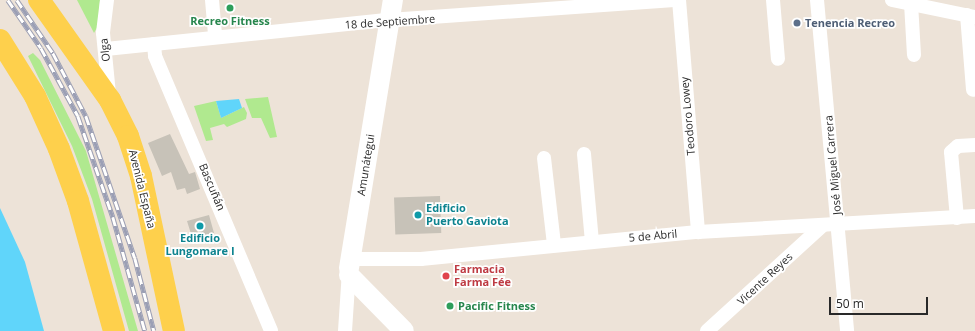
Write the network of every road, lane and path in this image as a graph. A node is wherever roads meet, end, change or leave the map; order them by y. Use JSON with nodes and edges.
{"nodes":[{"id":1,"x":39,"y":0,"type":"edge"},
{"id":2,"x":107,"y":0,"type":"edge"},
{"id":3,"x":212,"y":0,"type":"edge"},
{"id":4,"x":392,"y":0,"type":"edge"},
{"id":5,"x":674,"y":0,"type":"edge"},
{"id":6,"x":679,"y":0,"type":"edge"},
{"id":7,"x":773,"y":0,"type":"edge"},
{"id":8,"x":817,"y":0,"type":"edge"},
{"id":9,"x":892,"y":0,"type":"edge"},
{"id":10,"x":911,"y":3,"type":"junction"},
{"id":11,"x":971,"y":16,"type":"edge"},
{"id":12,"x":389,"y":20,"type":"junction"},
{"id":13,"x":215,"y":37,"type":"junction"},
{"id":14,"x":0,"y":40,"type":"edge"},
{"id":15,"x":154,"y":44,"type":"junction"},
{"id":16,"x":106,"y":49,"type":"junction"},
{"id":17,"x":914,"y":55,"type":"dead end"},
{"id":18,"x":778,"y":59,"type":"dead end"},
{"id":19,"x":973,"y":90,"type":"dead end"},
{"id":20,"x":110,"y":100,"type":"junction"},
{"id":21,"x":975,"y":144,"type":"edge"},
{"id":22,"x":584,"y":154,"type":"dead end"},
{"id":23,"x":544,"y":158,"type":"dead end"},
{"id":24,"x":975,"y":216,"type":"edge"},
{"id":25,"x":957,"y":218,"type":"junction"},
{"id":26,"x":838,"y":225,"type":"junction"},
{"id":27,"x":822,"y":226,"type":"junction"},
{"id":28,"x":698,"y":232,"type":"junction"},
{"id":29,"x":592,"y":242,"type":"junction"},
{"id":30,"x":554,"y":244,"type":"junction"},
{"id":31,"x":350,"y":267,"type":"junction"},
{"id":32,"x":114,"y":331,"type":"edge"},
{"id":33,"x":174,"y":331,"type":"edge"},
{"id":34,"x":271,"y":331,"type":"edge"},
{"id":35,"x":345,"y":331,"type":"edge"},
{"id":36,"x":404,"y":331,"type":"edge"},
{"id":37,"x":707,"y":331,"type":"edge"},
{"id":38,"x":847,"y":331,"type":"edge"}],
"edges":[{"from":1,"to":20,"type":"main road","name":"Avenida España"},
{"from":2,"to":16,"type":"street","name":"Olga"},
{"from":3,"to":13,"type":"street"},
{"from":4,"to":12,"type":"street","name":"Amunátegui"},
{"from":5,"to":12,"type":"street","name":"18 de Septiembre"},
{"from":6,"to":28,"type":"street","name":"Teodoro Lowey"},
{"from":7,"to":18,"type":"street"},
{"from":8,"to":26,"type":"street","name":"José Miguel Carrera"},
{"from":9,"to":10,"type":"street"},
{"from":10,"to":11,"type":"street"},
{"from":10,"to":17,"type":"street"},
{"from":11,"to":19,"type":"street"},
{"from":12,"to":13,"type":"street","name":"18 de Septiembre"},
{"from":12,"to":31,"type":"street","name":"Amunátegui"},
{"from":13,"to":15,"type":"street","name":"18 de Septiembre"},
{"from":14,"to":32,"type":"main road"},
{"from":15,"to":16,"type":"street","name":"18 de Septiembre"},
{"from":15,"to":34,"type":"street","name":"Bascuñán"},
{"from":16,"to":20,"type":"street","name":"Olga"},
{"from":20,"to":33,"type":"main road","name":"Avenida España"},
{"from":21,"to":25,"type":"street"},
{"from":22,"to":29,"type":"street"},
{"from":23,"to":30,"type":"street"},
{"from":24,"to":25,"type":"street","name":"5 de Abril"},
{"from":25,"to":26,"type":"street","name":"5 de Abril"},
{"from":26,"to":27,"type":"street","name":"5 de Abril"},
{"from":26,"to":38,"type":"street","name":"José Miguel Carrera"},
{"from":27,"to":28,"type":"street","name":"5 de Abril"},
{"from":27,"to":37,"type":"street","name":"Vicente Reyes"},
{"from":28,"to":29,"type":"street","name":"5 de Abril"},
{"from":29,"to":30,"type":"street","name":"5 de Abril"},
{"from":30,"to":31,"type":"street","name":"5 de Abril"},
{"from":31,"to":35,"type":"street","name":"Amunátegui"},
{"from":31,"to":36,"type":"street"}]}
